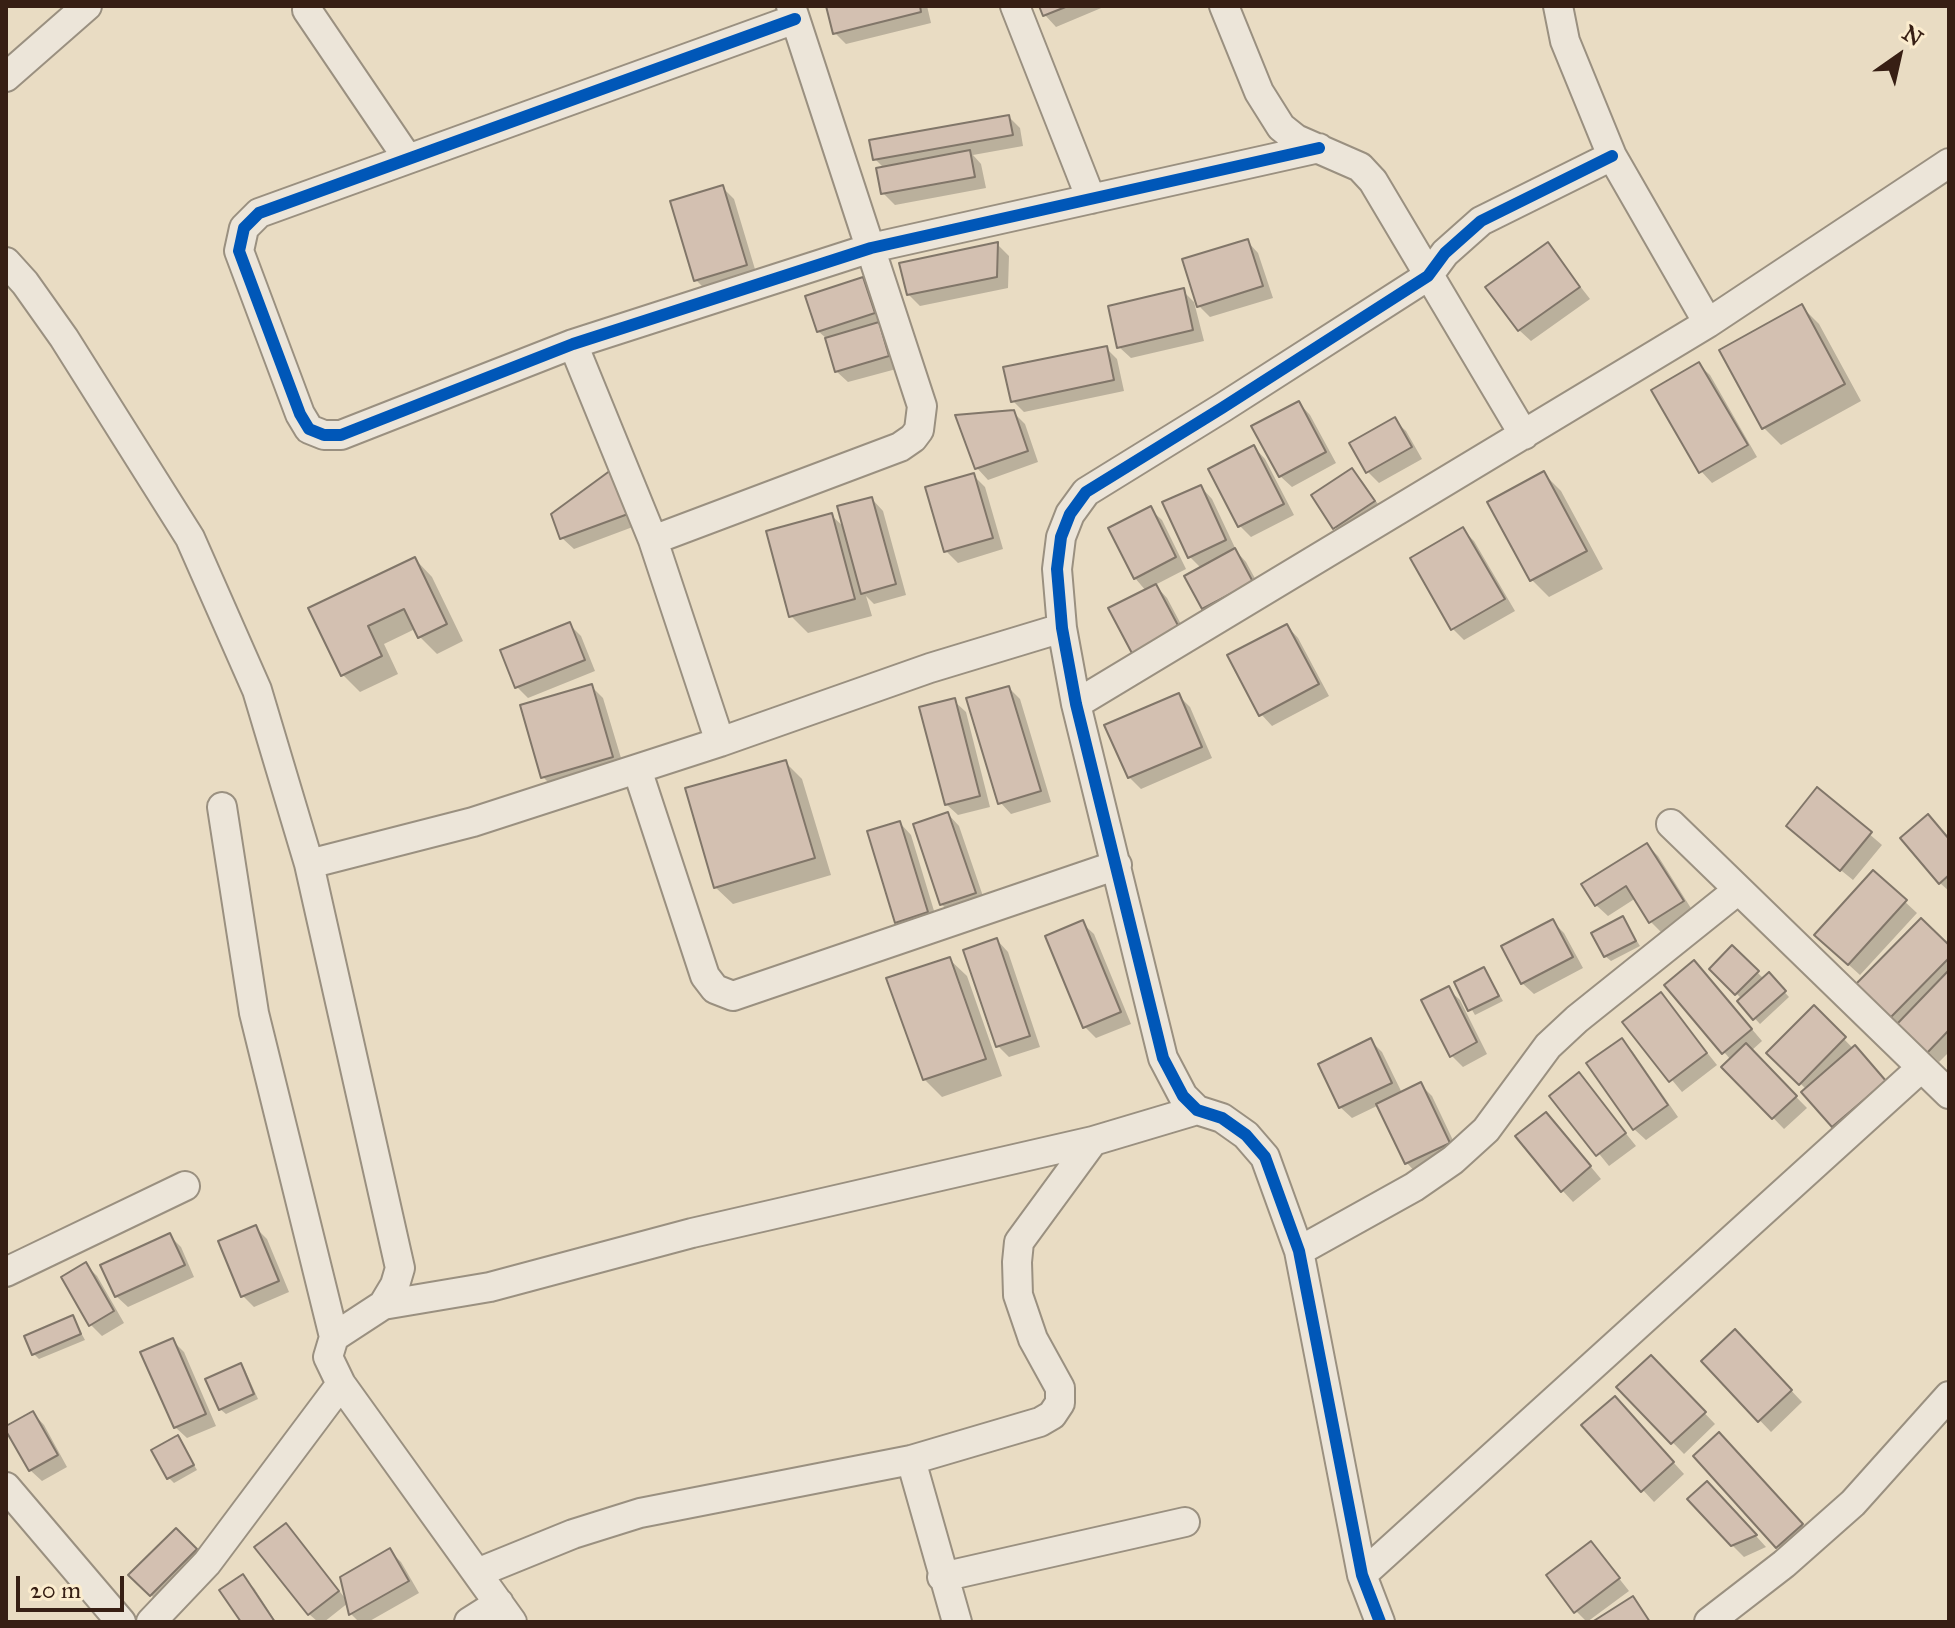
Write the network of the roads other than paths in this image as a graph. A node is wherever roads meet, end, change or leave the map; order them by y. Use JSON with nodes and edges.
{"nodes":[{"id":1,"x":87,"y":6,"type":"edge"},
{"id":2,"x":1015,"y":6,"type":"edge"},
{"id":3,"x":1224,"y":6,"type":"edge"},
{"id":4,"x":1558,"y":6,"type":"edge"},
{"id":5,"x":307,"y":10,"type":"dead end"},
{"id":6,"x":793,"y":13,"type":"edge"},
{"id":7,"x":6,"y":77,"type":"edge"},
{"id":8,"x":1319,"y":148,"type":"junction"},
{"id":9,"x":1612,"y":156,"type":"junction"},
{"id":10,"x":408,"y":159,"type":"junction"},
{"id":11,"x":1949,"y":163,"type":"edge"},
{"id":12,"x":1091,"y":199,"type":"junction"},
{"id":13,"x":871,"y":248,"type":"junction"},
{"id":14,"x":6,"y":262,"type":"edge"},
{"id":15,"x":1428,"y":276,"type":"junction"},
{"id":16,"x":1708,"y":323,"type":"junction"},
{"id":17,"x":573,"y":344,"type":"junction"},
{"id":18,"x":1524,"y":435,"type":"junction"},
{"id":19,"x":653,"y":540,"type":"junction"},
{"id":20,"x":1062,"y":628,"type":"junction"},
{"id":21,"x":1076,"y":704,"type":"junction"},
{"id":22,"x":720,"y":742,"type":"junction"},
{"id":23,"x":637,"y":769,"type":"junction"},
{"id":24,"x":222,"y":807,"type":"dead end"},
{"id":25,"x":1671,"y":824,"type":"dead end"},
{"id":26,"x":309,"y":864,"type":"junction"},
{"id":27,"x":1117,"y":865,"type":"junction"},
{"id":28,"x":1738,"y":890,"type":"junction"},
{"id":29,"x":1921,"y":1068,"type":"junction"},
{"id":30,"x":1949,"y":1094,"type":"edge"},
{"id":31,"x":1197,"y":1110,"type":"junction"},
{"id":32,"x":1093,"y":1141,"type":"junction"},
{"id":33,"x":185,"y":1186,"type":"dead end"},
{"id":34,"x":1299,"y":1251,"type":"junction"},
{"id":35,"x":6,"y":1272,"type":"edge"},
{"id":36,"x":383,"y":1305,"type":"junction"},
{"id":37,"x":334,"y":1337,"type":"junction"},
{"id":38,"x":341,"y":1384,"type":"junction"},
{"id":39,"x":1949,"y":1396,"type":"edge"},
{"id":40,"x":911,"y":1460,"type":"junction"},
{"id":41,"x":6,"y":1487,"type":"edge"},
{"id":42,"x":1185,"y":1522,"type":"dead end"},
{"id":43,"x":477,"y":1573,"type":"junction"},
{"id":44,"x":1362,"y":1575,"type":"junction"},
{"id":45,"x":942,"y":1577,"type":"junction"},
{"id":46,"x":506,"y":1612,"type":"edge"},
{"id":47,"x":121,"y":1622,"type":"edge"},
{"id":48,"x":151,"y":1622,"type":"edge"},
{"id":49,"x":469,"y":1622,"type":"edge"},
{"id":50,"x":957,"y":1622,"type":"edge"},
{"id":51,"x":1380,"y":1622,"type":"edge"},
{"id":52,"x":1709,"y":1622,"type":"edge"}],
"edges":[{"from":1,"to":7,"type":"street"},
{"from":2,"to":12,"type":"street"},
{"from":3,"to":8,"type":"street"},
{"from":4,"to":9,"type":"street"},
{"from":5,"to":10,"type":"street"},
{"from":6,"to":10,"type":"street"},
{"from":6,"to":13,"type":"street"},
{"from":8,"to":12,"type":"street"},
{"from":8,"to":15,"type":"street"},
{"from":9,"to":15,"type":"street"},
{"from":9,"to":16,"type":"street"},
{"from":10,"to":17,"type":"street"},
{"from":11,"to":16,"type":"street"},
{"from":12,"to":13,"type":"street"},
{"from":13,"to":17,"type":"street"},
{"from":13,"to":19,"type":"street"},
{"from":14,"to":26,"type":"street"},
{"from":15,"to":18,"type":"street"},
{"from":15,"to":20,"type":"street"},
{"from":16,"to":18,"type":"street"},
{"from":17,"to":19,"type":"street"},
{"from":18,"to":21,"type":"street"},
{"from":19,"to":22,"type":"street"},
{"from":20,"to":21,"type":"street"},
{"from":20,"to":22,"type":"street"},
{"from":21,"to":27,"type":"street"},
{"from":22,"to":23,"type":"street"},
{"from":23,"to":26,"type":"street"},
{"from":23,"to":27,"type":"street"},
{"from":24,"to":37,"type":"street"},
{"from":25,"to":28,"type":"street"},
{"from":26,"to":36,"type":"street"},
{"from":27,"to":31,"type":"street"},
{"from":28,"to":29,"type":"street"},
{"from":28,"to":34,"type":"street"},
{"from":29,"to":30,"type":"street"},
{"from":29,"to":44,"type":"street"},
{"from":31,"to":32,"type":"street"},
{"from":31,"to":34,"type":"street"},
{"from":32,"to":36,"type":"street"},
{"from":32,"to":40,"type":"street"},
{"from":33,"to":35,"type":"street"},
{"from":34,"to":44,"type":"street"},
{"from":36,"to":37,"type":"street"},
{"from":37,"to":38,"type":"street"},
{"from":38,"to":43,"type":"street"},
{"from":38,"to":48,"type":"street"},
{"from":39,"to":52,"type":"street"},
{"from":40,"to":43,"type":"street"},
{"from":40,"to":45,"type":"street"},
{"from":41,"to":47,"type":"street"},
{"from":42,"to":45,"type":"street"},
{"from":43,"to":46,"type":"street"},
{"from":44,"to":51,"type":"street"},
{"from":45,"to":50,"type":"street"},
{"from":46,"to":49,"type":"street"}]}
